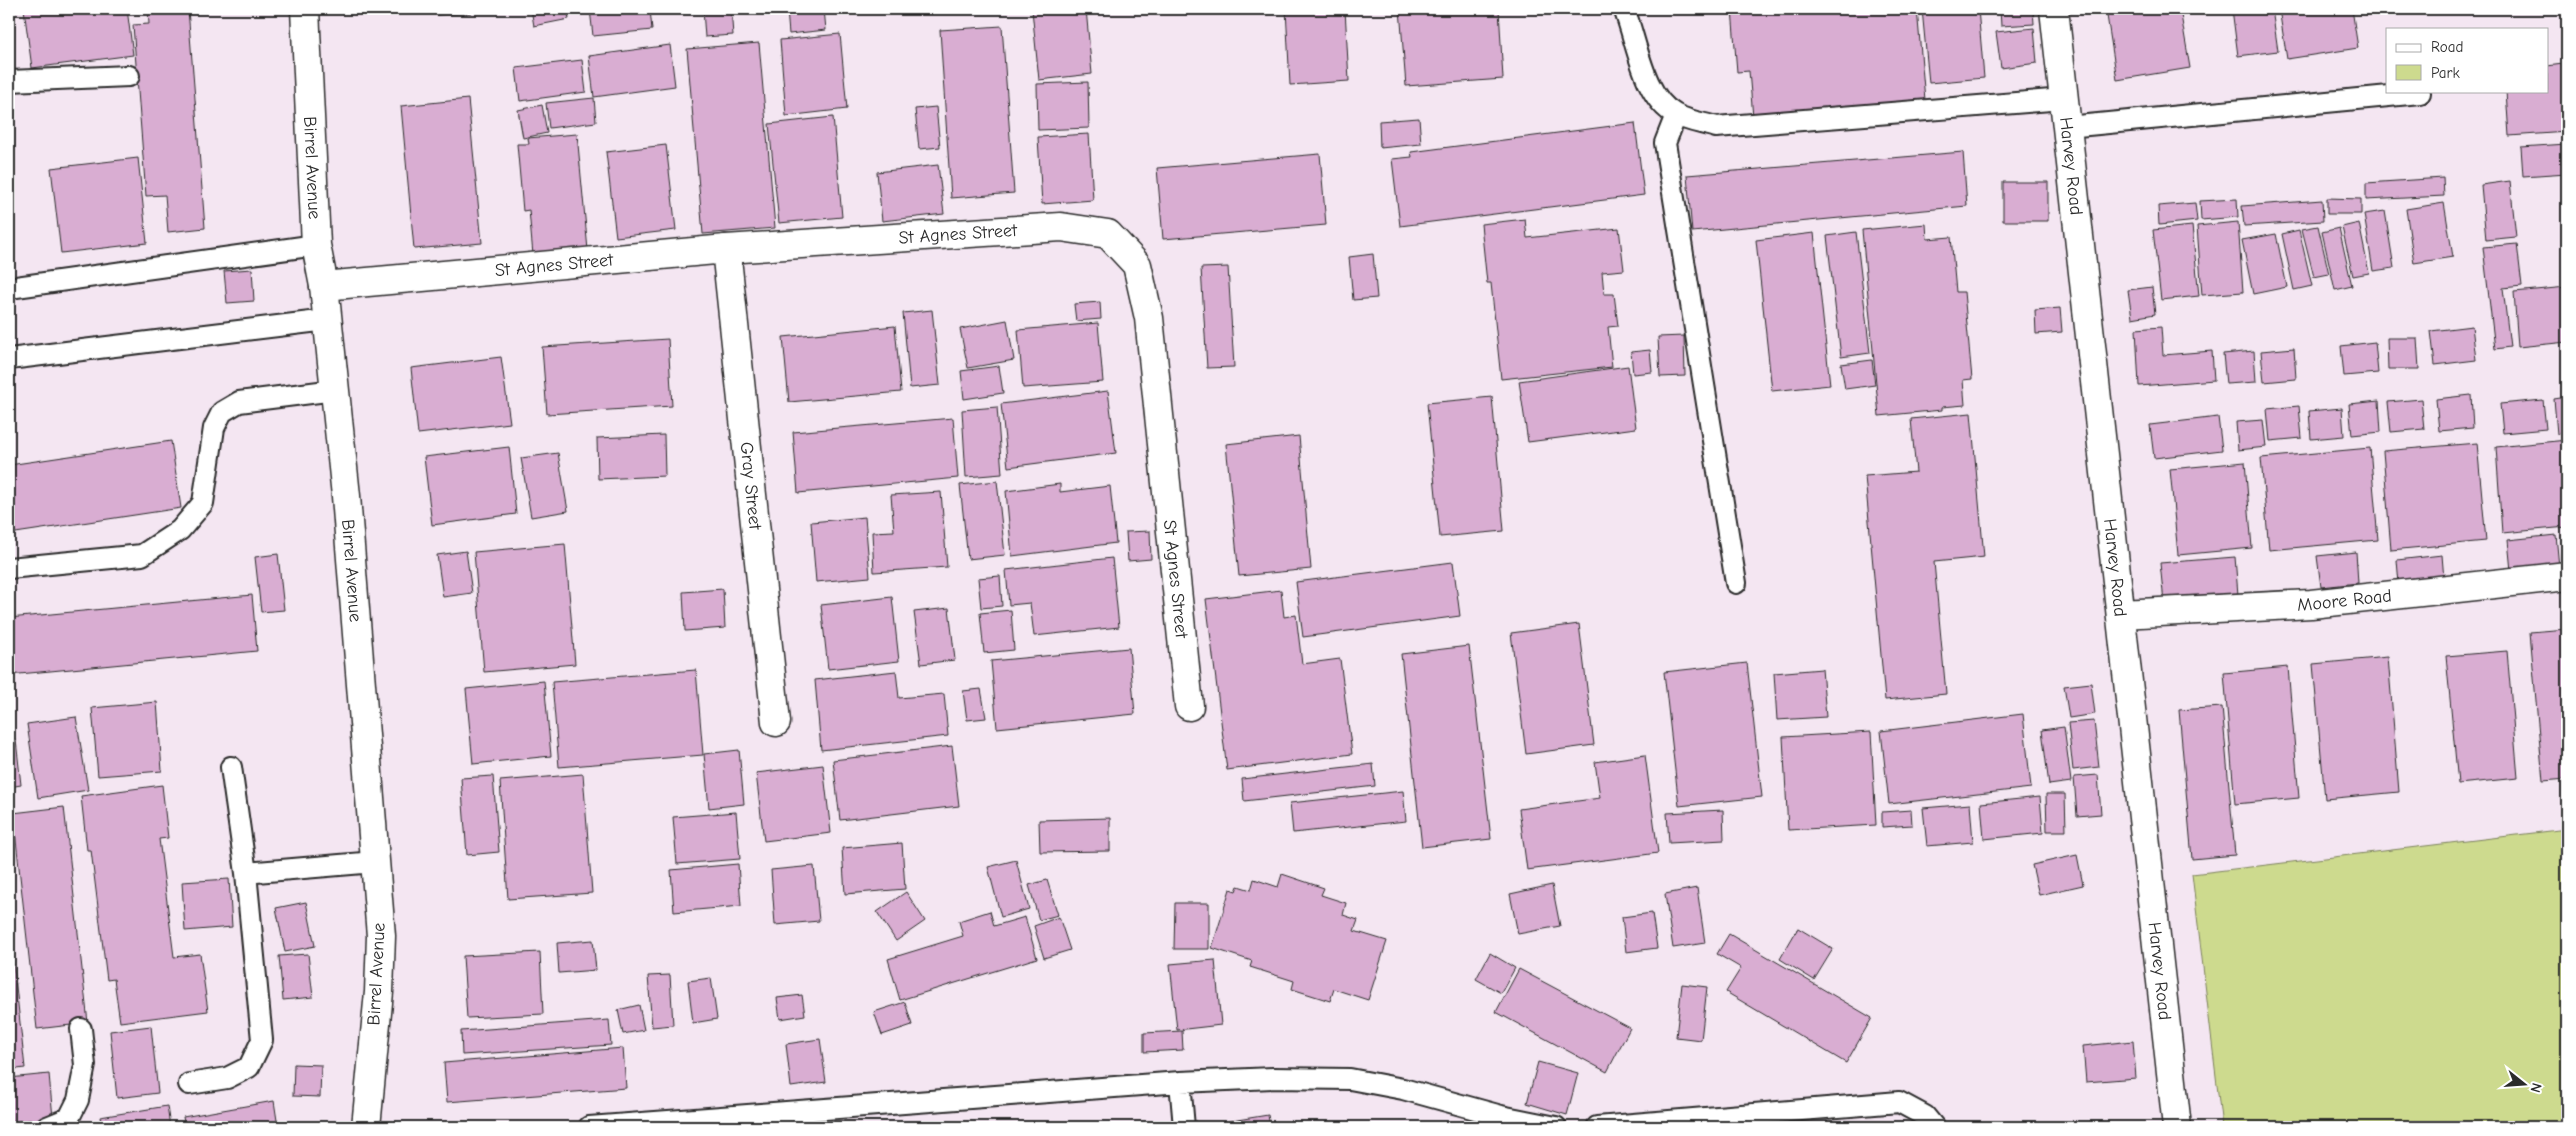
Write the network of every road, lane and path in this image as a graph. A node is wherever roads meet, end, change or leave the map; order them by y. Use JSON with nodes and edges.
{"nodes":[{"id":1,"x":1624,"y":9,"type":"edge"},
{"id":2,"x":2054,"y":9,"type":"edge"},
{"id":3,"x":304,"y":10,"type":"edge"},
{"id":4,"x":130,"y":76,"type":"dead end"},
{"id":5,"x":9,"y":81,"type":"edge"},
{"id":6,"x":2420,"y":93,"type":"dead end"},
{"id":7,"x":2064,"y":99,"type":"junction"},
{"id":8,"x":1676,"y":115,"type":"junction"},
{"id":9,"x":2067,"y":127,"type":"junction"},
{"id":10,"x":316,"y":245,"type":"junction"},
{"id":11,"x":726,"y":249,"type":"junction"},
{"id":12,"x":324,"y":286,"type":"junction"},
{"id":13,"x":9,"y":288,"type":"edge"},
{"id":14,"x":327,"y":320,"type":"junction"},
{"id":15,"x":9,"y":360,"type":"edge"},
{"id":16,"x":335,"y":390,"type":"junction"},
{"id":17,"x":9,"y":568,"type":"edge"},
{"id":18,"x":2567,"y":576,"type":"edge"},
{"id":19,"x":1736,"y":583,"type":"dead end"},
{"id":20,"x":2121,"y":614,"type":"junction"},
{"id":21,"x":1189,"y":706,"type":"dead end"},
{"id":22,"x":776,"y":722,"type":"dead end"},
{"id":23,"x":231,"y":767,"type":"dead end"},
{"id":24,"x":376,"y":862,"type":"junction"},
{"id":25,"x":246,"y":873,"type":"junction"},
{"id":26,"x":80,"y":1029,"type":"dead end"},
{"id":27,"x":1180,"y":1082,"type":"junction"},
{"id":28,"x":189,"y":1084,"type":"dead end"},
{"id":29,"x":47,"y":1127,"type":"edge"},
{"id":30,"x":366,"y":1127,"type":"edge"},
{"id":31,"x":589,"y":1127,"type":"edge"},
{"id":32,"x":1184,"y":1127,"type":"edge"},
{"id":33,"x":1556,"y":1127,"type":"edge"},
{"id":34,"x":1597,"y":1127,"type":"edge"},
{"id":35,"x":1934,"y":1127,"type":"edge"},
{"id":36,"x":2177,"y":1127,"type":"edge"}],
"edges":[{"from":1,"to":8,"type":"lane"},
{"from":2,"to":7,"type":"street","name":"Harvey Road"},
{"from":3,"to":10,"type":"street","name":"Birrel Avenue"},
{"from":4,"to":5,"type":"lane"},
{"from":6,"to":9,"type":"lane"},
{"from":7,"to":8,"type":"lane"},
{"from":7,"to":9,"type":"street","name":"Harvey Road"},
{"from":8,"to":19,"type":"lane"},
{"from":9,"to":20,"type":"street","name":"Harvey Road"},
{"from":10,"to":12,"type":"street","name":"Birrel Avenue"},
{"from":10,"to":13,"type":"lane"},
{"from":11,"to":12,"type":"street","name":"St Agnes Street"},
{"from":11,"to":21,"type":"street","name":"St Agnes Street"},
{"from":11,"to":22,"type":"street","name":"Gray Street"},
{"from":12,"to":14,"type":"street","name":"Birrel Avenue"},
{"from":14,"to":15,"type":"lane"},
{"from":14,"to":16,"type":"street","name":"Birrel Avenue"},
{"from":16,"to":17,"type":"lane"},
{"from":16,"to":24,"type":"street","name":"Birrel Avenue"},
{"from":18,"to":20,"type":"street","name":"Moore Road"},
{"from":20,"to":36,"type":"street","name":"Harvey Road"},
{"from":23,"to":25,"type":"lane"},
{"from":24,"to":25,"type":"lane"},
{"from":24,"to":30,"type":"street","name":"Birrel Avenue"},
{"from":25,"to":28,"type":"lane"},
{"from":26,"to":29,"type":"lane"},
{"from":27,"to":31,"type":"lane"},
{"from":27,"to":32,"type":"lane"},
{"from":27,"to":33,"type":"lane"},
{"from":34,"to":35,"type":"lane"}]}
